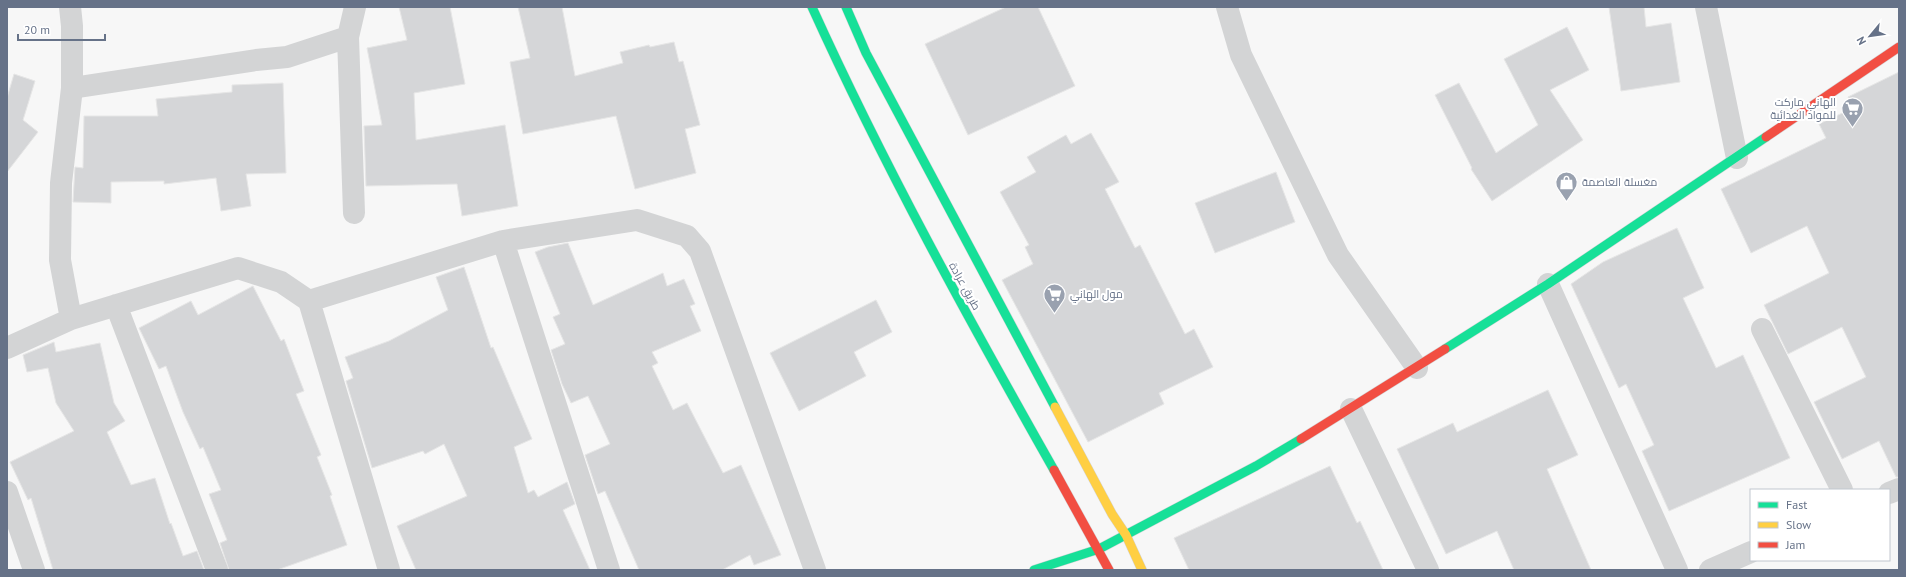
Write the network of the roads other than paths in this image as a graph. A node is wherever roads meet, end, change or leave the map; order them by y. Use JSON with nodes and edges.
{"nodes":[{"id":1,"x":70,"y":7,"type":"edge"},
{"id":2,"x":354,"y":7,"type":"edge"},
{"id":3,"x":812,"y":7,"type":"edge"},
{"id":4,"x":846,"y":7,"type":"edge"},
{"id":5,"x":1227,"y":7,"type":"edge"},
{"id":6,"x":1706,"y":7,"type":"edge"},
{"id":7,"x":348,"y":37,"type":"junction"},
{"id":8,"x":1899,"y":47,"type":"edge"},
{"id":9,"x":72,"y":88,"type":"junction"},
{"id":10,"x":1737,"y":158,"type":"junction"},
{"id":11,"x":354,"y":213,"type":"dead end"},
{"id":12,"x":503,"y":242,"type":"junction"},
{"id":13,"x":1548,"y":284,"type":"junction"},
{"id":14,"x":309,"y":301,"type":"junction"},
{"id":15,"x":116,"y":305,"type":"junction"},
{"id":16,"x":71,"y":319,"type":"junction"},
{"id":17,"x":1762,"y":329,"type":"dead end"},
{"id":18,"x":7,"y":348,"type":"edge"},
{"id":19,"x":1417,"y":368,"type":"junction"},
{"id":20,"x":1351,"y":409,"type":"junction"},
{"id":21,"x":1842,"y":489,"type":"edge"},
{"id":22,"x":7,"y":492,"type":"edge"},
{"id":23,"x":1126,"y":535,"type":"junction"},
{"id":24,"x":1099,"y":549,"type":"junction"},
{"id":25,"x":1750,"y":552,"type":"edge"},
{"id":26,"x":34,"y":570,"type":"edge"},
{"id":27,"x":217,"y":570,"type":"edge"},
{"id":28,"x":389,"y":570,"type":"edge"},
{"id":29,"x":609,"y":570,"type":"edge"},
{"id":30,"x":815,"y":570,"type":"edge"},
{"id":31,"x":1034,"y":570,"type":"edge"},
{"id":32,"x":1109,"y":570,"type":"edge"},
{"id":33,"x":1142,"y":570,"type":"edge"},
{"id":34,"x":1428,"y":570,"type":"edge"},
{"id":35,"x":1677,"y":570,"type":"edge"},
{"id":36,"x":1710,"y":570,"type":"edge"}],
"edges":[{"from":1,"to":9,"type":"street"},
{"from":2,"to":7,"type":"street"},
{"from":3,"to":24,"type":"main road","name":"طريق عرادة"},
{"from":4,"to":23,"type":"main road","name":"طريق عرادة"},
{"from":5,"to":19,"type":"street"},
{"from":6,"to":10,"type":"street"},
{"from":7,"to":9,"type":"street"},
{"from":7,"to":11,"type":"street"},
{"from":8,"to":10,"type":"main road"},
{"from":9,"to":16,"type":"street"},
{"from":10,"to":13,"type":"main road"},
{"from":12,"to":14,"type":"street"},
{"from":12,"to":29,"type":"street"},
{"from":12,"to":30,"type":"street"},
{"from":13,"to":19,"type":"main road"},
{"from":13,"to":35,"type":"street"},
{"from":14,"to":15,"type":"street"},
{"from":14,"to":28,"type":"street"},
{"from":15,"to":16,"type":"street"},
{"from":15,"to":27,"type":"street"},
{"from":16,"to":18,"type":"street"},
{"from":17,"to":21,"type":"street"},
{"from":19,"to":20,"type":"main road"},
{"from":20,"to":23,"type":"main road"},
{"from":20,"to":34,"type":"street"},
{"from":22,"to":26,"type":"street"},
{"from":23,"to":24,"type":"main road"},
{"from":23,"to":33,"type":"main road","name":"طريق عرادة"},
{"from":24,"to":31,"type":"main road"},
{"from":24,"to":32,"type":"main road","name":"طريق عرادة"},
{"from":25,"to":36,"type":"street"}]}
